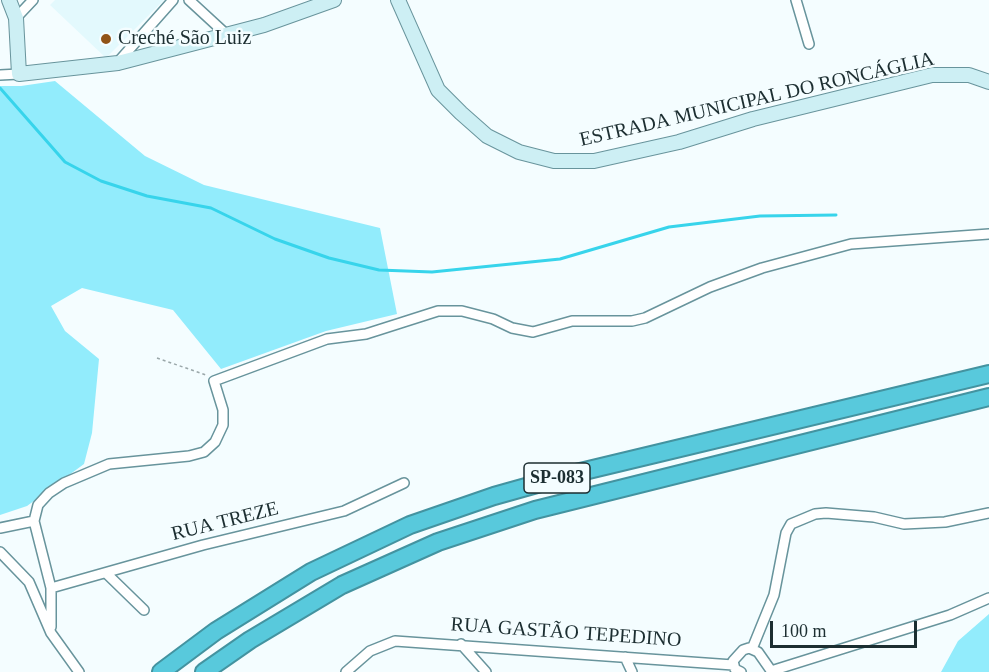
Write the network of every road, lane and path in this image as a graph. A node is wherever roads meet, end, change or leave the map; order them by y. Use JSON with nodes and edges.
{"nodes":[{"id":1,"x":9,"y":0,"type":"edge"},
{"id":2,"x":33,"y":0,"type":"edge"},
{"id":3,"x":173,"y":0,"type":"edge"},
{"id":4,"x":189,"y":0,"type":"edge"},
{"id":5,"x":334,"y":0,"type":"edge"},
{"id":6,"x":398,"y":0,"type":"edge"},
{"id":7,"x":796,"y":0,"type":"edge"},
{"id":8,"x":16,"y":18,"type":"junction"},
{"id":9,"x":227,"y":35,"type":"junction"},
{"id":10,"x":809,"y":44,"type":"dead end"},
{"id":11,"x":118,"y":63,"type":"junction"},
{"id":12,"x":19,"y":74,"type":"junction"},
{"id":13,"x":0,"y":75,"type":"edge"},
{"id":14,"x":989,"y":82,"type":"edge"},
{"id":15,"x":989,"y":234,"type":"edge"},
{"id":16,"x":157,"y":358,"type":"dead end"},
{"id":17,"x":989,"y":374,"type":"edge"},
{"id":18,"x":214,"y":381,"type":"junction"},
{"id":19,"x":989,"y":397,"type":"edge"},
{"id":20,"x":404,"y":483,"type":"dead end"},
{"id":21,"x":989,"y":513,"type":"edge"},
{"id":22,"x":34,"y":521,"type":"junction"},
{"id":23,"x":0,"y":528,"type":"edge"},
{"id":24,"x":0,"y":552,"type":"edge"},
{"id":25,"x":107,"y":574,"type":"junction"},
{"id":26,"x":51,"y":588,"type":"junction"},
{"id":27,"x":989,"y":598,"type":"edge"},
{"id":28,"x":144,"y":610,"type":"dead end"},
{"id":29,"x":51,"y":633,"type":"junction"},
{"id":30,"x":461,"y":644,"type":"junction"},
{"id":31,"x":752,"y":649,"type":"junction"},
{"id":32,"x":625,"y":657,"type":"junction"},
{"id":33,"x":733,"y":665,"type":"junction"},
{"id":34,"x":771,"y":671,"type":"edge"},
{"id":35,"x":78,"y":672,"type":"edge"},
{"id":36,"x":160,"y":672,"type":"edge"},
{"id":37,"x":204,"y":672,"type":"edge"},
{"id":38,"x":346,"y":672,"type":"edge"},
{"id":39,"x":486,"y":672,"type":"edge"},
{"id":40,"x":632,"y":672,"type":"edge"},
{"id":41,"x":741,"y":672,"type":"edge"}],
"edges":[{"from":1,"to":8,"type":"street"},
{"from":2,"to":8,"type":"street"},
{"from":3,"to":11,"type":"street"},
{"from":4,"to":9,"type":"street"},
{"from":5,"to":9,"type":"street"},
{"from":6,"to":14,"type":"street","name":"ESTRADA MUNICIPAL DO RONCÁGLIA"},
{"from":7,"to":10,"type":"street"},
{"from":8,"to":12,"type":"street"},
{"from":9,"to":11,"type":"street"},
{"from":11,"to":12,"type":"street"},
{"from":12,"to":13,"type":"street"},
{"from":15,"to":18,"type":"street"},
{"from":16,"to":18,"type":"path"},
{"from":17,"to":36,"type":"highway","number":"SP-083"},
{"from":18,"to":22,"type":"street"},
{"from":19,"to":37,"type":"highway","number":"SP-083"},
{"from":20,"to":25,"type":"street","name":"RUA TREZE"},
{"from":21,"to":31,"type":"street"},
{"from":22,"to":23,"type":"street"},
{"from":22,"to":26,"type":"street"},
{"from":24,"to":29,"type":"street"},
{"from":25,"to":26,"type":"street","name":"RUA TREZE"},
{"from":25,"to":28,"type":"street"},
{"from":26,"to":29,"type":"street"},
{"from":27,"to":34,"type":"street"},
{"from":29,"to":35,"type":"street"},
{"from":30,"to":32,"type":"street","name":"RUA GASTÃO TEPEDINO"},
{"from":30,"to":38,"type":"street","name":"RUA GASTÃO TEPEDINO"},
{"from":30,"to":39,"type":"street"},
{"from":31,"to":33,"type":"street"},
{"from":31,"to":34,"type":"street"},
{"from":32,"to":33,"type":"street","name":"RUA GASTÃO TEPEDINO"},
{"from":32,"to":40,"type":"street"},
{"from":33,"to":41,"type":"street"}]}
